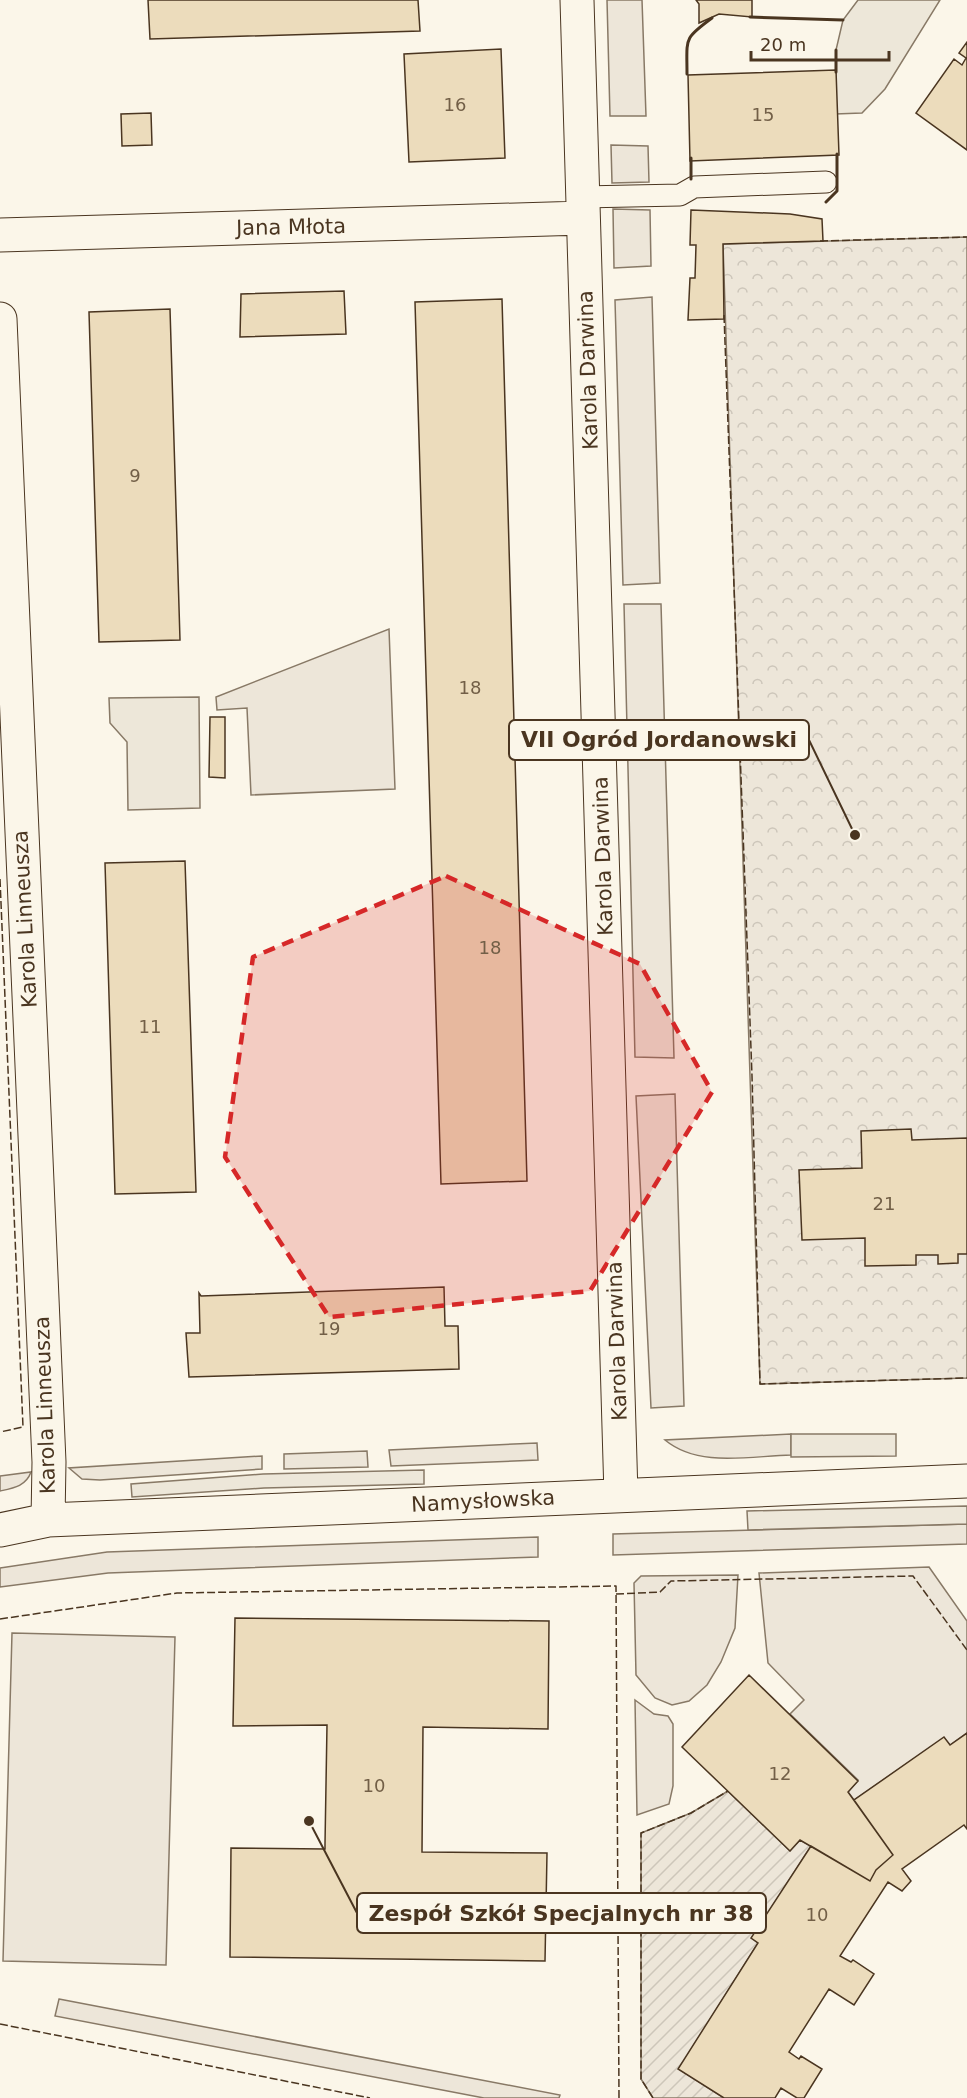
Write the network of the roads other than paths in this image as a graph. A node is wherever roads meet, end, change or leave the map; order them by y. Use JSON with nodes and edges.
{"nodes":[{"id":1,"x":577,"y":0,"type":"edge"},
{"id":2,"x":826,"y":182,"type":"dead end"},
{"id":3,"x":582,"y":207,"type":"junction"},
{"id":4,"x":0,"y":235,"type":"edge"},
{"id":5,"x":0,"y":319,"type":"edge"},
{"id":6,"x":967,"y":1481,"type":"edge"},
{"id":7,"x":621,"y":1495,"type":"junction"},
{"id":8,"x":48,"y":1520,"type":"junction"},
{"id":9,"x":0,"y":1530,"type":"edge"}],
"edges":[{"from":1,"to":3,"type":"street","name":"Karola Darwina"},
{"from":2,"to":3,"type":"lane"},
{"from":3,"to":4,"type":"street","name":"Jana Młota"},
{"from":3,"to":7,"type":"street","name":"Karola Darwina"},
{"from":5,"to":8,"type":"street","name":"Karola Linneusza"},
{"from":6,"to":7,"type":"street","name":"Namysłowska"},
{"from":7,"to":8,"type":"street","name":"Namysłowska"},
{"from":8,"to":9,"type":"street","name":"Namysłowska"}]}
